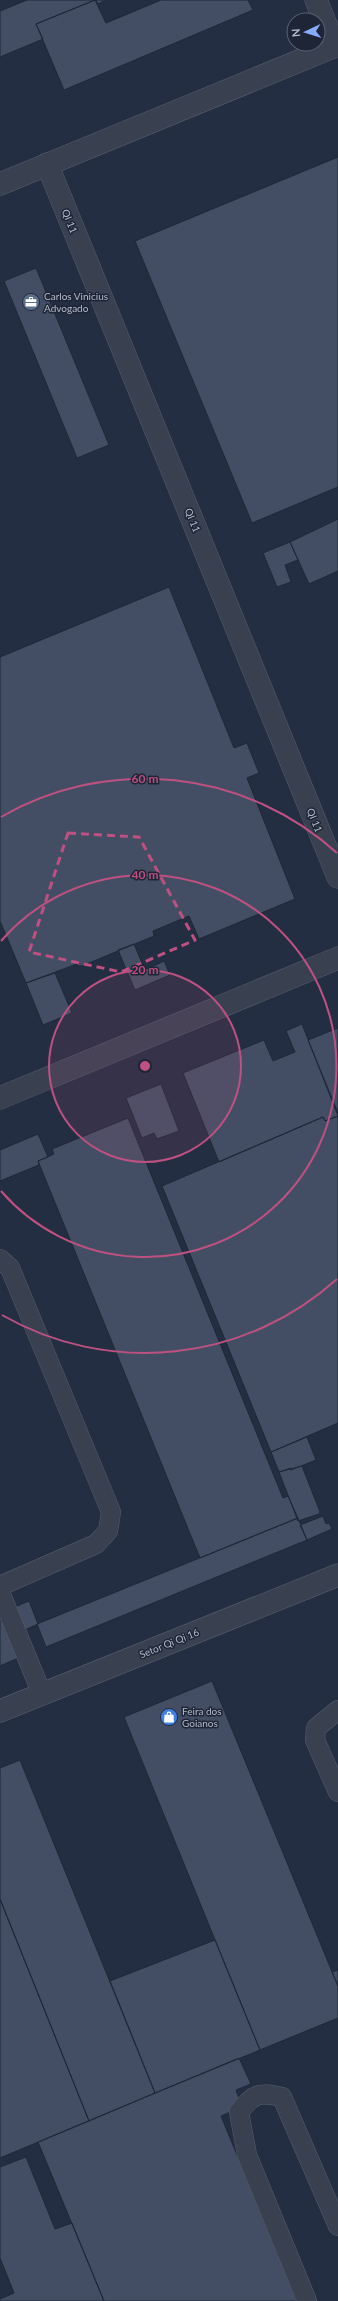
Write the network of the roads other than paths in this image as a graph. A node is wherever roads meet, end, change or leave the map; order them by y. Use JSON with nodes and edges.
{"nodes":[{"id":1,"x":316,"y":0,"type":"edge"},
{"id":2,"x":336,"y":46,"type":"edge"},
{"id":3,"x":47,"y":164,"type":"junction"},
{"id":4,"x":0,"y":184,"type":"edge"},
{"id":5,"x":338,"y":877,"type":"edge"},
{"id":6,"x":338,"y":958,"type":"edge"},
{"id":7,"x":0,"y":1098,"type":"edge"},
{"id":8,"x":0,"y":1259,"type":"edge"},
{"id":9,"x":338,"y":1575,"type":"edge"},
{"id":10,"x":0,"y":1586,"type":"edge"},
{"id":11,"x":0,"y":1592,"type":"edge"},
{"id":12,"x":42,"y":1694,"type":"junction"},
{"id":13,"x":338,"y":1710,"type":"edge"},
{"id":14,"x":0,"y":1711,"type":"edge"},
{"id":15,"x":338,"y":1792,"type":"edge"},
{"id":16,"x":338,"y":2226,"type":"edge"},
{"id":17,"x":306,"y":2301,"type":"edge"}],
"edges":[{"from":1,"to":2,"type":"street"},
{"from":2,"to":3,"type":"street"},
{"from":3,"to":4,"type":"street"},
{"from":3,"to":5,"type":"street","name":"QI 11"},
{"from":6,"to":7,"type":"street"},
{"from":8,"to":10,"type":"lane"},
{"from":9,"to":12,"type":"street","name":"Setor Qi Qi 16"},
{"from":11,"to":12,"type":"lane"},
{"from":12,"to":14,"type":"street","name":"Setor Qi Qi 16"},
{"from":13,"to":15,"type":"lane"},
{"from":16,"to":17,"type":"lane"}]}
